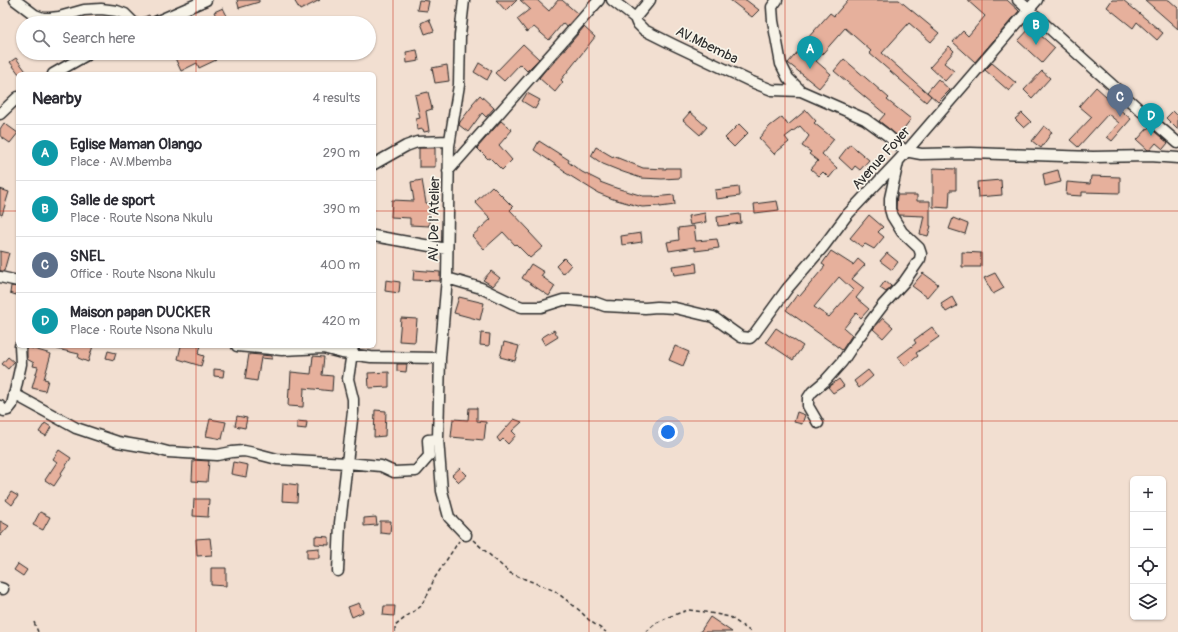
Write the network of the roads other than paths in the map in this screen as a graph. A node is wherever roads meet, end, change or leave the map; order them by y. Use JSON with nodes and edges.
{"nodes":[{"id":1,"x":15,"y":0,"type":"edge"},
{"id":2,"x":206,"y":0,"type":"edge"},
{"id":3,"x":464,"y":0,"type":"edge"},
{"id":4,"x":599,"y":0,"type":"edge"},
{"id":5,"x":612,"y":0,"type":"edge"},
{"id":6,"x":650,"y":0,"type":"edge"},
{"id":7,"x":776,"y":0,"type":"edge"},
{"id":8,"x":1018,"y":0,"type":"edge"},
{"id":9,"x":1037,"y":0,"type":"edge"},
{"id":10,"x":1028,"y":9,"type":"junction"},
{"id":11,"x":38,"y":16,"type":"edge"},
{"id":12,"x":63,"y":16,"type":"edge"},
{"id":13,"x":127,"y":16,"type":"edge"},
{"id":14,"x":169,"y":16,"type":"edge"},
{"id":15,"x":635,"y":18,"type":"junction"},
{"id":16,"x":78,"y":60,"type":"edge"},
{"id":17,"x":57,"y":72,"type":"edge"},
{"id":18,"x":801,"y":91,"type":"junction"},
{"id":19,"x":16,"y":98,"type":"edge"},
{"id":20,"x":2,"y":109,"type":"edge"},
{"id":21,"x":450,"y":141,"type":"junction"},
{"id":22,"x":1178,"y":143,"type":"edge"},
{"id":23,"x":906,"y":151,"type":"junction"},
{"id":24,"x":1178,"y":158,"type":"edge"},
{"id":25,"x":899,"y":160,"type":"junction"},
{"id":26,"x":376,"y":163,"type":"edge"},
{"id":27,"x":448,"y":171,"type":"junction"},
{"id":28,"x":376,"y":236,"type":"edge"},
{"id":29,"x":447,"y":249,"type":"junction"},
{"id":30,"x":0,"y":277,"type":"edge"},
{"id":31,"x":447,"y":278,"type":"junction"},
{"id":32,"x":16,"y":280,"type":"edge"},
{"id":33,"x":20,"y":348,"type":"edge"},
{"id":34,"x":260,"y":348,"type":"edge"},
{"id":35,"x":323,"y":348,"type":"edge"},
{"id":36,"x":323,"y":348,"type":"edge"},
{"id":37,"x":352,"y":350,"type":"edge"},
{"id":38,"x":440,"y":358,"type":"junction"},
{"id":39,"x":14,"y":394,"type":"junction"},
{"id":40,"x":0,"y":406,"type":"edge"},
{"id":41,"x":818,"y":423,"type":"dead end"},
{"id":42,"x":438,"y":439,"type":"junction"},
{"id":43,"x":347,"y":463,"type":"junction"},
{"id":44,"x":466,"y":535,"type":"road end"},
{"id":45,"x":338,"y":571,"type":"dead end"}],
"edges":[{"from":1,"to":11,"type":"street"},
{"from":2,"to":14,"type":"street"},
{"from":3,"to":21,"type":"street","name":"AV. De l'Atelier"},
{"from":4,"to":27,"type":"street"},
{"from":5,"to":15,"type":"street","name":"AV.Mbemba"},
{"from":6,"to":15,"type":"street"},
{"from":7,"to":18,"type":"street"},
{"from":8,"to":10,"type":"street"},
{"from":9,"to":10,"type":"street","name":"Avenue Foyer"},
{"from":10,"to":22,"type":"street"},
{"from":10,"to":23,"type":"street","name":"Avenue Foyer"},
{"from":12,"to":13,"type":"street"},
{"from":15,"to":18,"type":"street","name":"AV.Mbemba"},
{"from":16,"to":17,"type":"street"},
{"from":18,"to":23,"type":"street"},
{"from":19,"to":20,"type":"street"},
{"from":21,"to":26,"type":"street"},
{"from":21,"to":27,"type":"street","name":"AV. De l'Atelier"},
{"from":23,"to":24,"type":"street"},
{"from":23,"to":25,"type":"street","name":"Avenue Foyer"},
{"from":25,"to":31,"type":"street","name":"Avenue Foyer"},
{"from":25,"to":41,"type":"street"},
{"from":27,"to":29,"type":"street","name":"AV. De l'Atelier"},
{"from":28,"to":29,"type":"street"},
{"from":29,"to":31,"type":"street","name":"AV. De l'Atelier"},
{"from":30,"to":32,"type":"street"},
{"from":31,"to":38,"type":"street","name":"AV. De l'Atelier"},
{"from":33,"to":39,"type":"street"},
{"from":34,"to":35,"type":"street"},
{"from":36,"to":37,"type":"street"},
{"from":37,"to":38,"type":"street"},
{"from":37,"to":43,"type":"street"},
{"from":38,"to":42,"type":"street","name":"AV. De l'Atelier"},
{"from":39,"to":40,"type":"street"},
{"from":39,"to":43,"type":"street"},
{"from":42,"to":43,"type":"street"},
{"from":42,"to":44,"type":"street","name":"AV. De l'Atelier"},
{"from":43,"to":45,"type":"street"}]}
